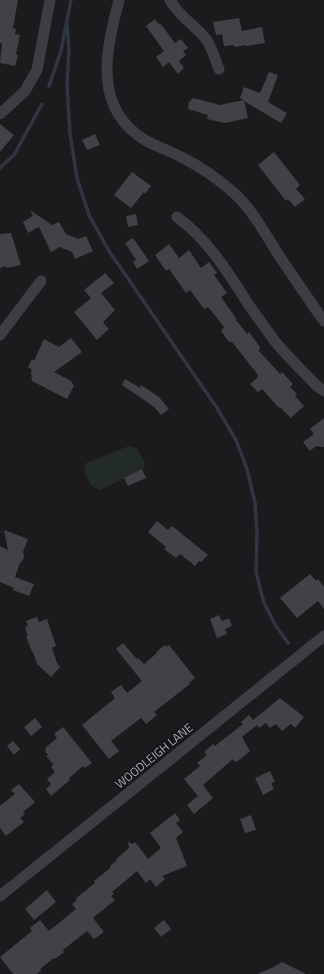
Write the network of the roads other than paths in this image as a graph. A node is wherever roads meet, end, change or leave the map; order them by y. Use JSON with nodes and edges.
{"nodes":[{"id":1,"x":50,"y":0,"type":"edge"},
{"id":2,"x":119,"y":0,"type":"edge"},
{"id":3,"x":170,"y":0,"type":"edge"},
{"id":4,"x":219,"y":69,"type":"dead end"},
{"id":5,"x":0,"y":114,"type":"edge"},
{"id":6,"x":177,"y":217,"type":"dead end"},
{"id":7,"x":41,"y":280,"type":"dead end"},
{"id":8,"x":324,"y":321,"type":"edge"},
{"id":9,"x":0,"y":335,"type":"edge"},
{"id":10,"x":324,"y":391,"type":"edge"},
{"id":11,"x":324,"y":636,"type":"edge"},
{"id":12,"x":0,"y":896,"type":"edge"}],
"edges":[{"from":1,"to":5,"type":"street"},
{"from":2,"to":8,"type":"street"},
{"from":3,"to":4,"type":"street"},
{"from":6,"to":10,"type":"street"},
{"from":7,"to":9,"type":"street"},
{"from":11,"to":12,"type":"street","name":"WOODLEIGH LANE"}]}
